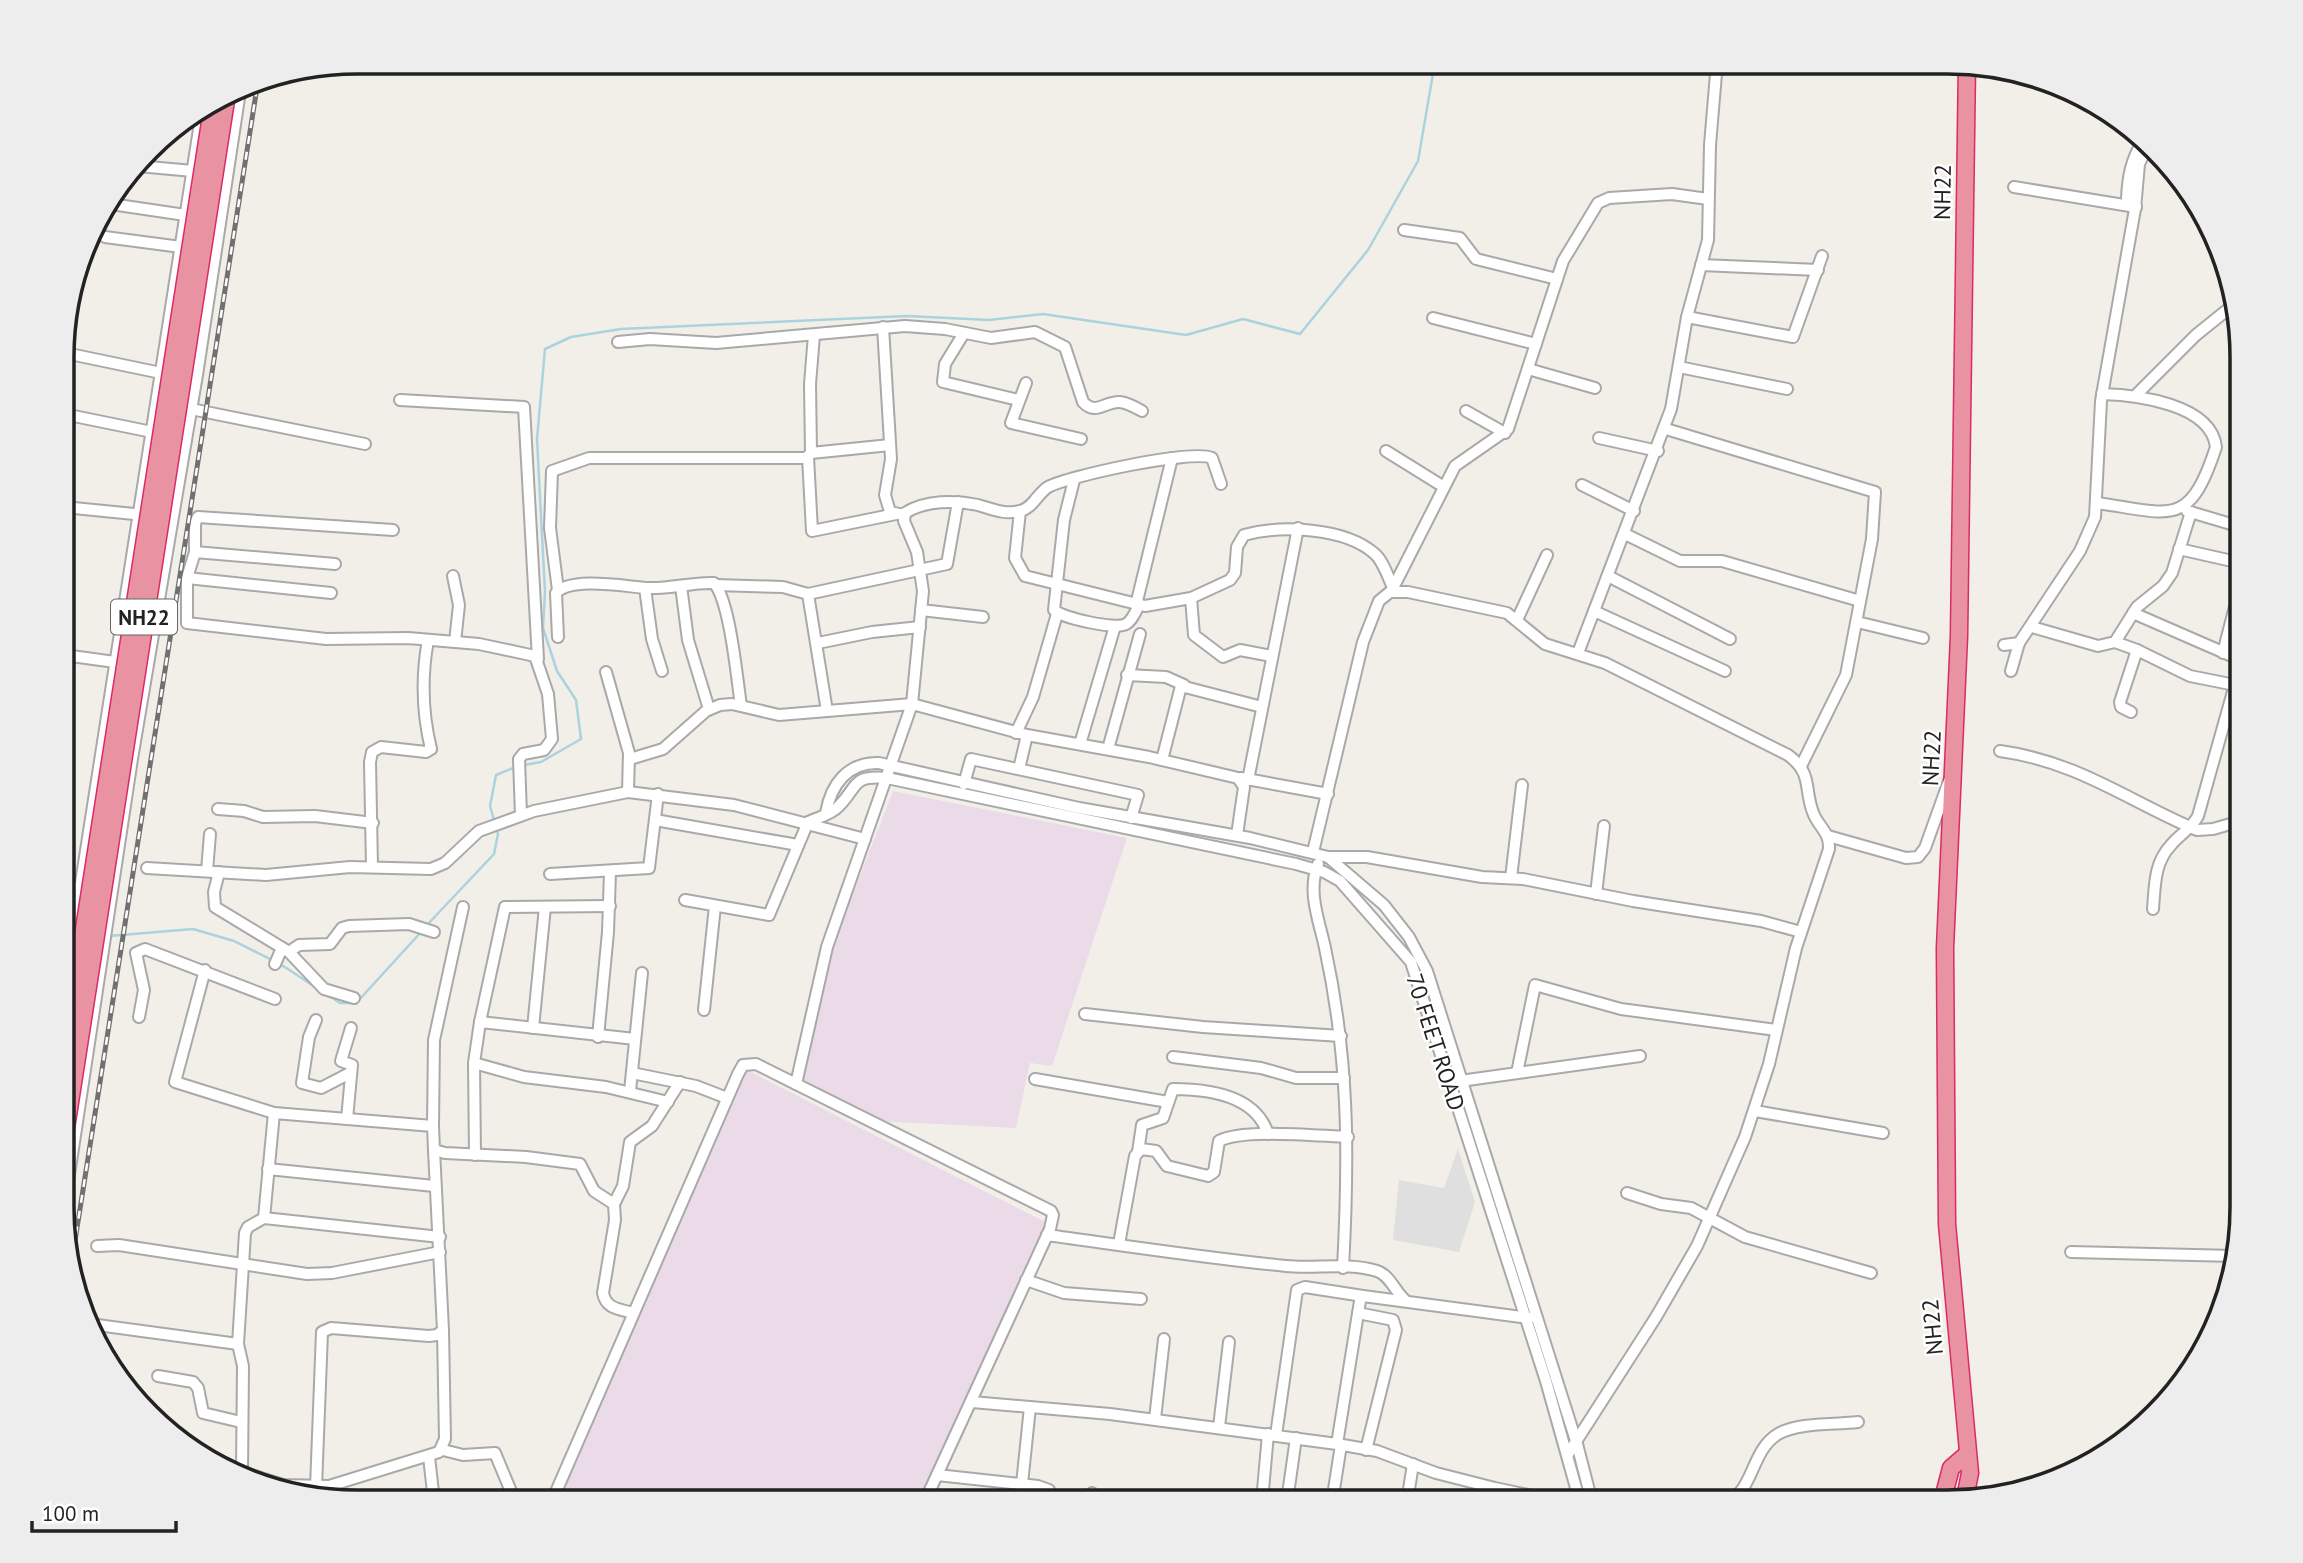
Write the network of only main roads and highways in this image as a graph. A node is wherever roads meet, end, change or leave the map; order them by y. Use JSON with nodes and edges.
{"nodes":[{"id":1,"x":1967,"y":74,"type":"edge"},
{"id":2,"x":225,"y":106,"type":"edge"},
{"id":3,"x":211,"y":113,"type":"edge"},
{"id":4,"x":74,"y":994,"type":"edge"},
{"id":5,"x":74,"y":1077,"type":"edge"},
{"id":6,"x":1966,"y":1455,"type":"junction"},
{"id":7,"x":1967,"y":1489,"type":"edge"},
{"id":8,"x":1945,"y":1490,"type":"edge"}],
"edges":[{"from":1,"to":6,"type":"highway","name":"NH22"},
{"from":2,"to":5,"type":"highway","number":"NH22","bridge":true},
{"from":3,"to":4,"type":"highway","number":"NH22","bridge":true},
{"from":6,"to":7,"type":"highway","name":"NH22"},
{"from":6,"to":8,"type":"highway"}]}
